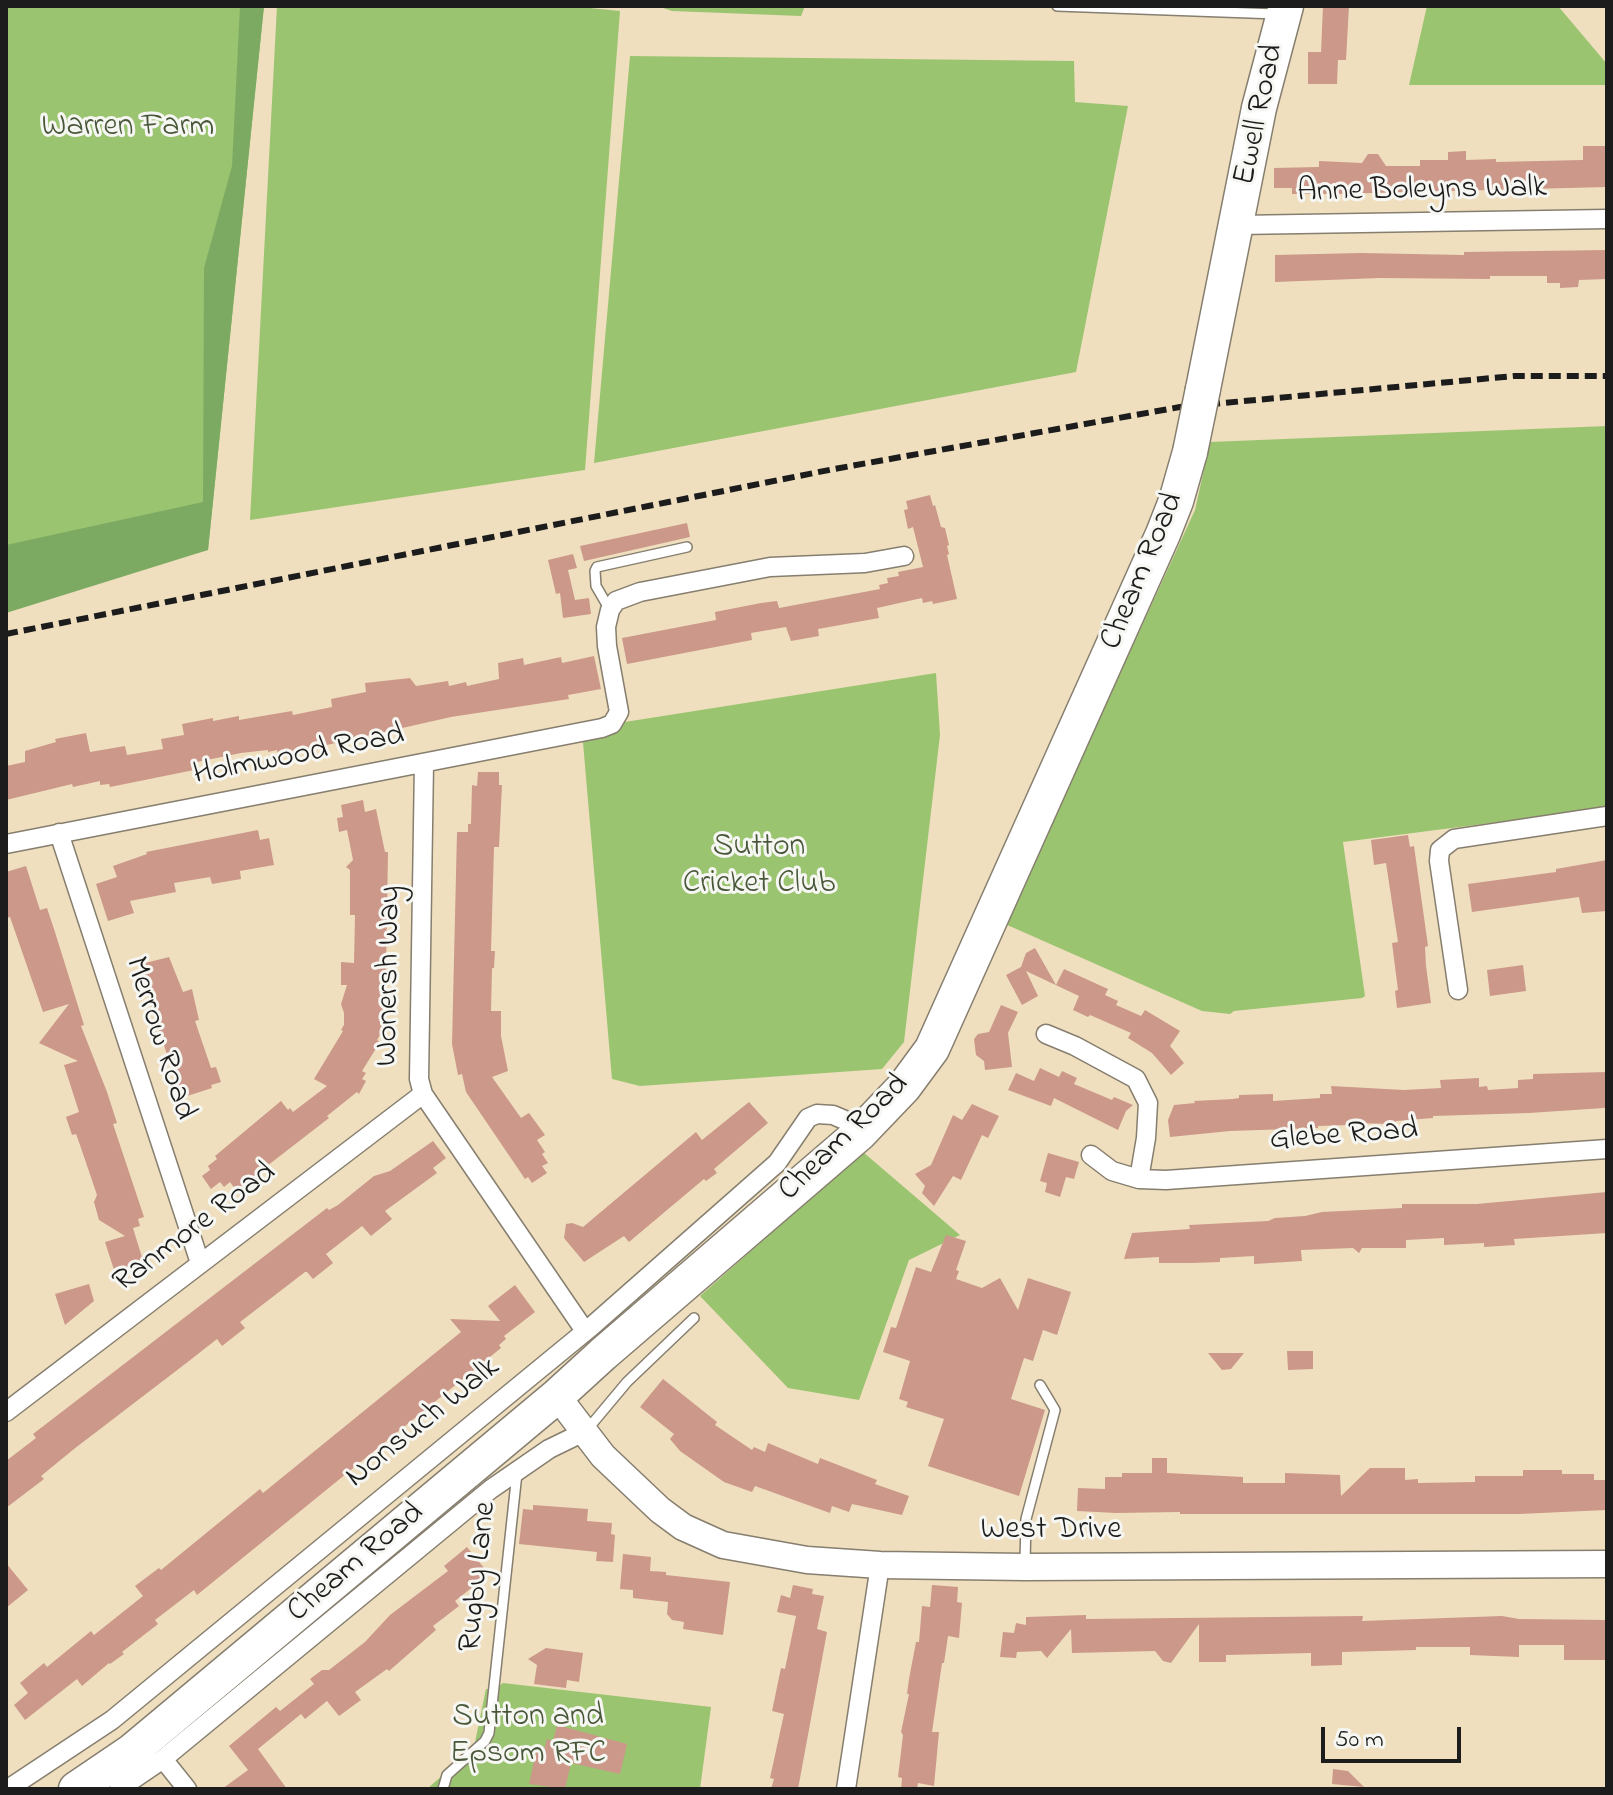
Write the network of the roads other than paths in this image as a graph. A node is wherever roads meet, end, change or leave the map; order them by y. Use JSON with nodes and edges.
{"nodes":[{"id":1,"x":1059,"y":6,"type":"edge"},
{"id":2,"x":1194,"y":8,"type":"edge"},
{"id":3,"x":1285,"y":10,"type":"edge"},
{"id":4,"x":1607,"y":219,"type":"edge"},
{"id":5,"x":1238,"y":225,"type":"junction"},
{"id":6,"x":687,"y":547,"type":"dead end"},
{"id":7,"x":904,"y":556,"type":"dead end"},
{"id":8,"x":610,"y":610,"type":"junction"},
{"id":9,"x":424,"y":763,"type":"junction"},
{"id":10,"x":1607,"y":816,"type":"edge"},
{"id":11,"x":59,"y":833,"type":"junction"},
{"id":12,"x":6,"y":844,"type":"edge"},
{"id":13,"x":1458,"y":990,"type":"dead end"},
{"id":14,"x":1046,"y":1034,"type":"dead end"},
{"id":15,"x":423,"y":1094,"type":"junction"},
{"id":16,"x":860,"y":1133,"type":"junction"},
{"id":17,"x":1607,"y":1149,"type":"edge"},
{"id":18,"x":1091,"y":1155,"type":"dead end"},
{"id":19,"x":1139,"y":1179,"type":"junction"},
{"id":20,"x":200,"y":1263,"type":"junction"},
{"id":21,"x":694,"y":1318,"type":"dead end"},
{"id":22,"x":585,"y":1331,"type":"junction"},
{"id":23,"x":1040,"y":1385,"type":"dead end"},
{"id":24,"x":557,"y":1396,"type":"junction"},
{"id":25,"x":6,"y":1412,"type":"edge"},
{"id":26,"x":586,"y":1431,"type":"junction"},
{"id":27,"x":518,"y":1469,"type":"junction"},
{"id":28,"x":1607,"y":1564,"type":"edge"},
{"id":29,"x":880,"y":1565,"type":"junction"},
{"id":30,"x":1025,"y":1567,"type":"junction"},
{"id":31,"x":163,"y":1759,"type":"junction"},
{"id":32,"x":8,"y":1789,"type":"edge"},
{"id":33,"x":76,"y":1789,"type":"edge"},
{"id":34,"x":119,"y":1789,"type":"edge"},
{"id":35,"x":187,"y":1789,"type":"edge"},
{"id":36,"x":443,"y":1789,"type":"edge"},
{"id":37,"x":846,"y":1789,"type":"edge"}],
"edges":[{"from":1,"to":2,"type":"lane"},
{"from":2,"to":3,"type":"lane"},
{"from":3,"to":5,"type":"highway","name":"Ewell Road"},
{"from":4,"to":5,"type":"street","name":"Anne Boleyns Walk"},
{"from":5,"to":16,"type":"highway","name":"Cheam Road","bridge":true},
{"from":6,"to":8,"type":"lane"},
{"from":7,"to":8,"type":"street"},
{"from":8,"to":9,"type":"street","name":"Holmwood Road"},
{"from":9,"to":11,"type":"street","name":"Holmwood Road"},
{"from":9,"to":15,"type":"street","name":"Wonersh Way"},
{"from":10,"to":13,"type":"street"},
{"from":11,"to":12,"type":"street","name":"Holmwood Road"},
{"from":11,"to":20,"type":"street","name":"Merrow Road"},
{"from":14,"to":19,"type":"street"},
{"from":15,"to":20,"type":"street","name":"Ranmore Road"},
{"from":15,"to":22,"type":"street","name":"Wonersh Way"},
{"from":16,"to":22,"type":"street","name":"Nonsuch Walk"},
{"from":16,"to":24,"type":"highway","name":"Cheam Road"},
{"from":17,"to":19,"type":"street","name":"Glebe Road"},
{"from":18,"to":19,"type":"street","name":"Glebe Road"},
{"from":20,"to":25,"type":"street","name":"Ranmore Road"},
{"from":21,"to":26,"type":"lane"},
{"from":22,"to":32,"type":"street","name":"Nonsuch Walk"},
{"from":23,"to":30,"type":"lane"},
{"from":24,"to":26,"type":"street","name":"West Drive"},
{"from":24,"to":33,"type":"highway","name":"Cheam Road"},
{"from":26,"to":27,"type":"street"},
{"from":26,"to":29,"type":"street","name":"West Drive"},
{"from":27,"to":31,"type":"street"},
{"from":27,"to":36,"type":"lane","name":"Rugby Lane"},
{"from":28,"to":30,"type":"street","name":"West Drive"},
{"from":29,"to":30,"type":"street","name":"West Drive"},
{"from":29,"to":37,"type":"street"},
{"from":31,"to":34,"type":"street"},
{"from":31,"to":35,"type":"street"}]}
